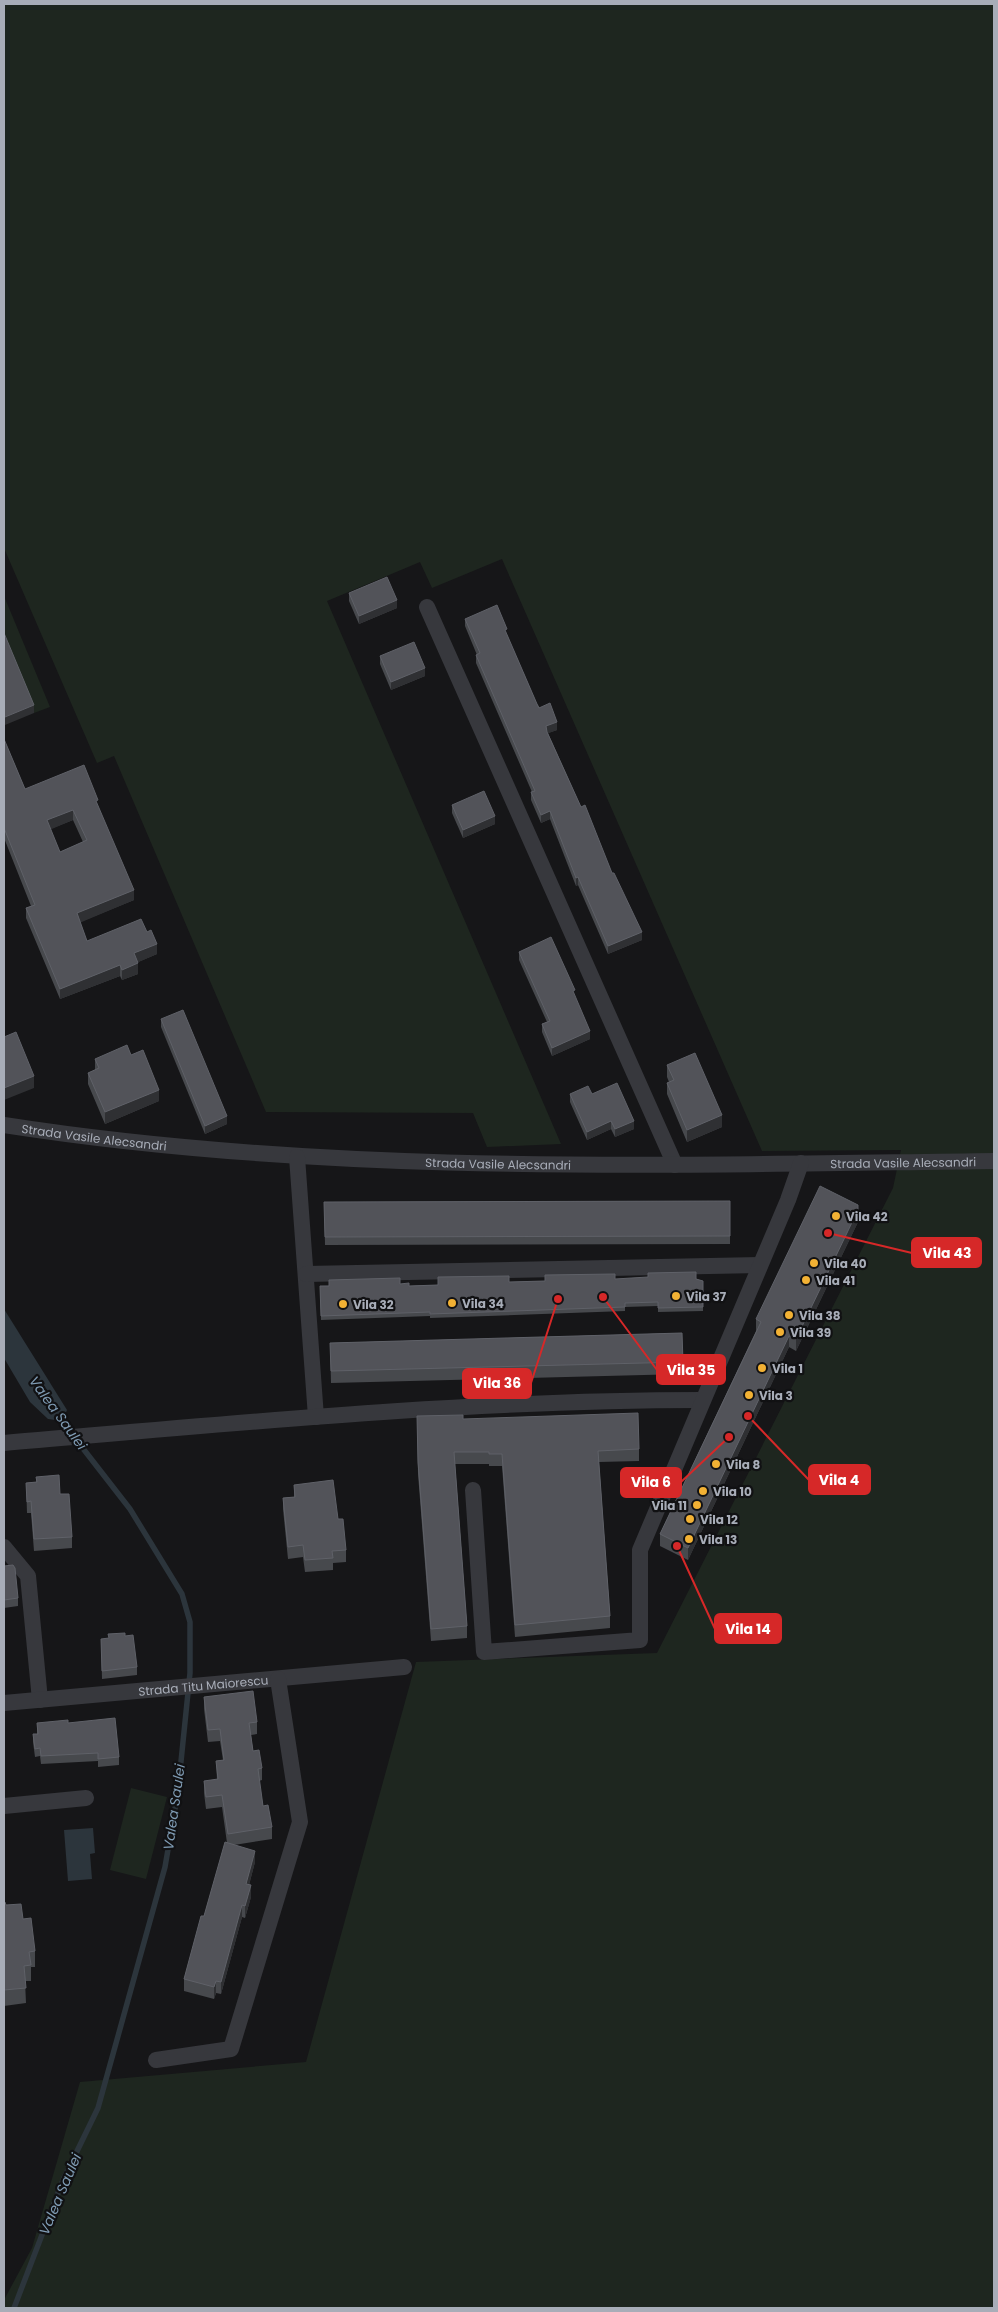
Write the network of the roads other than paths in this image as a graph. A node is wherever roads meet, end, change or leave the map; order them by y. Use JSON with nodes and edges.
{"nodes":[{"id":1,"x":427,"y":607,"type":"dead end"},
{"id":2,"x":4,"y":1125,"type":"edge"},
{"id":3,"x":298,"y":1157,"type":"junction"},
{"id":4,"x":994,"y":1161,"type":"edge"},
{"id":5,"x":801,"y":1163,"type":"junction"},
{"id":6,"x":675,"y":1165,"type":"junction"},
{"id":7,"x":760,"y":1265,"type":"junction"},
{"id":8,"x":306,"y":1274,"type":"junction"},
{"id":9,"x":702,"y":1400,"type":"junction"},
{"id":10,"x":316,"y":1417,"type":"junction"},
{"id":11,"x":4,"y":1443,"type":"edge"},
{"id":12,"x":473,"y":1490,"type":"dead end"},
{"id":13,"x":4,"y":1547,"type":"edge"},
{"id":14,"x":404,"y":1667,"type":"dead end"},
{"id":15,"x":278,"y":1679,"type":"junction"},
{"id":16,"x":40,"y":1700,"type":"junction"},
{"id":17,"x":4,"y":1703,"type":"edge"},
{"id":18,"x":86,"y":1798,"type":"dead end"},
{"id":19,"x":4,"y":1806,"type":"edge"},
{"id":20,"x":156,"y":2060,"type":"dead end"}],
"edges":[{"from":1,"to":6,"type":"street"},
{"from":2,"to":3,"type":"street","name":"Strada Vasile Alecsandri"},
{"from":3,"to":6,"type":"street","name":"Strada Vasile Alecsandri"},
{"from":3,"to":8,"type":"street"},
{"from":4,"to":5,"type":"street","name":"Strada Vasile Alecsandri"},
{"from":5,"to":6,"type":"street","name":"Strada Vasile Alecsandri"},
{"from":5,"to":7,"type":"street"},
{"from":7,"to":8,"type":"street"},
{"from":7,"to":9,"type":"street"},
{"from":8,"to":10,"type":"street"},
{"from":9,"to":10,"type":"street"},
{"from":9,"to":12,"type":"street"},
{"from":10,"to":11,"type":"street"},
{"from":13,"to":16,"type":"street"},
{"from":14,"to":15,"type":"street","name":"Strada Titu Maiorescu"},
{"from":15,"to":16,"type":"street","name":"Strada Titu Maiorescu"},
{"from":15,"to":20,"type":"street"},
{"from":16,"to":17,"type":"street","name":"Strada Titu Maiorescu"},
{"from":18,"to":19,"type":"street"}]}
